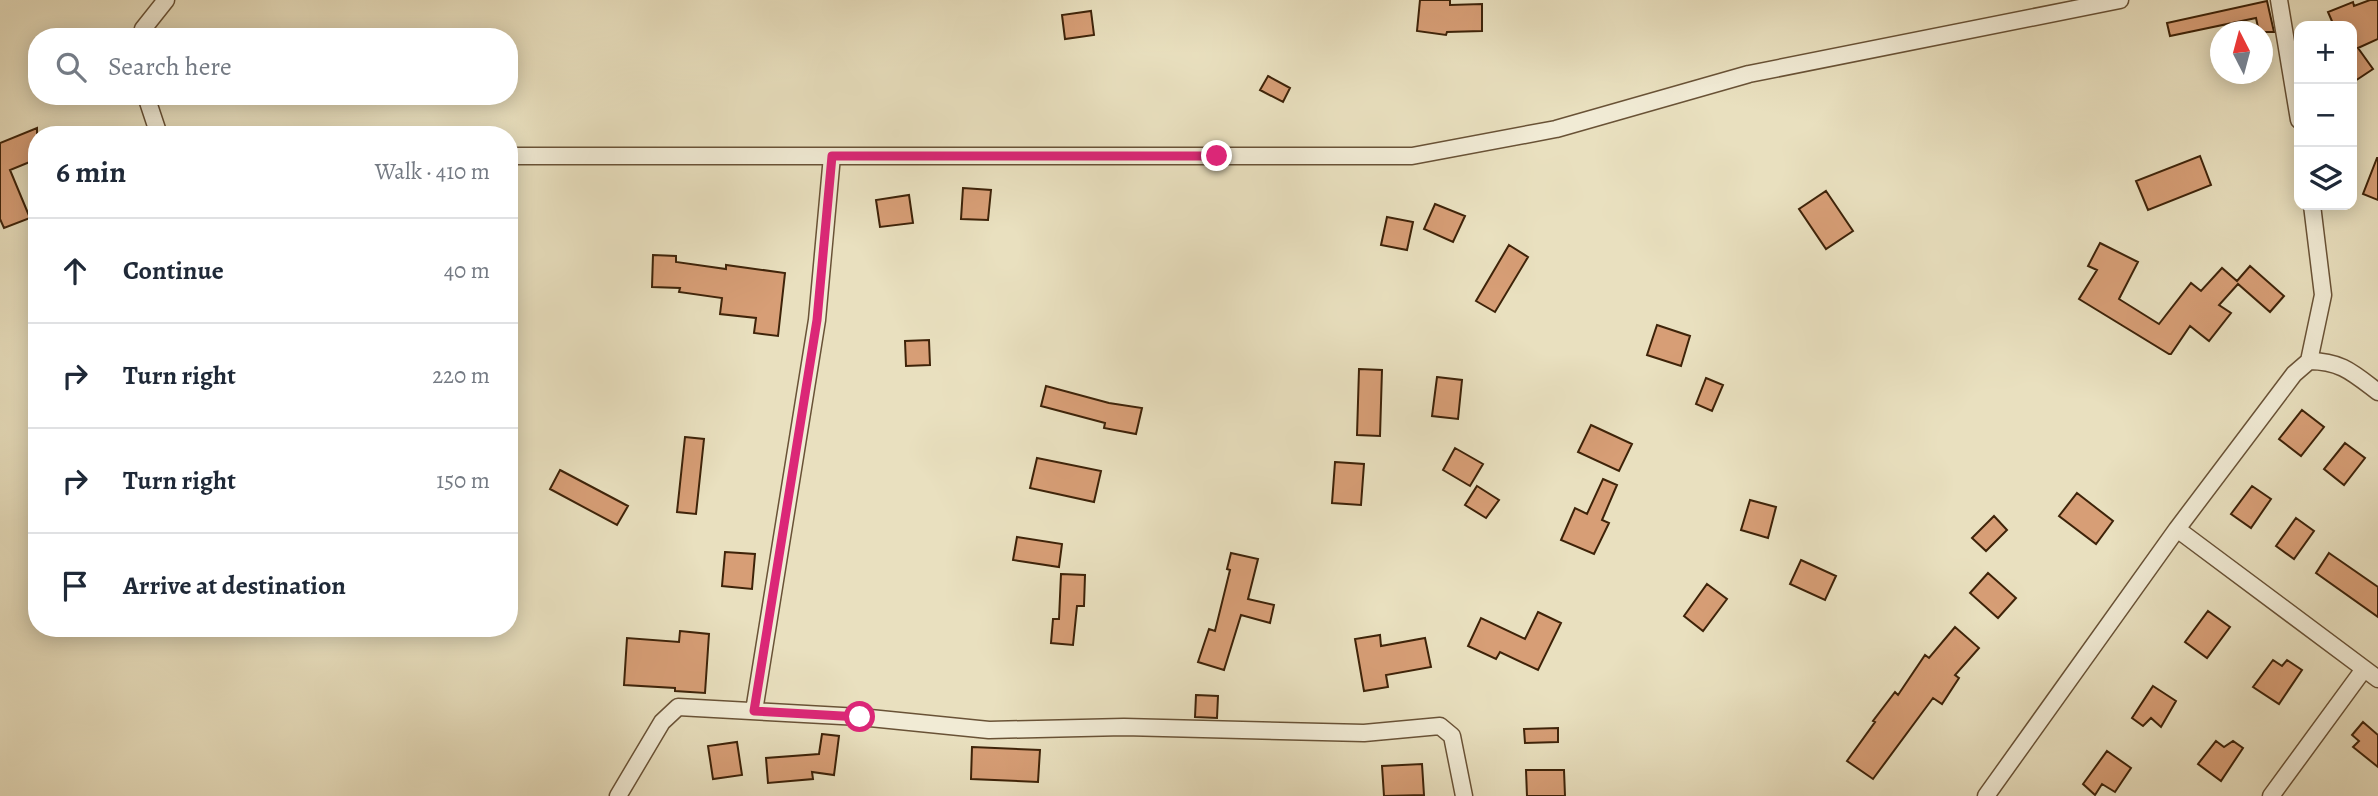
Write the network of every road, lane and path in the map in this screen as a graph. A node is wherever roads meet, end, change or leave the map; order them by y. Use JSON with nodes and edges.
{"nodes":[{"id":1,"x":166,"y":0,"type":"edge"},
{"id":2,"x":2120,"y":0,"type":"edge"},
{"id":3,"x":2279,"y":0,"type":"edge"},
{"id":4,"x":144,"y":28,"type":"edge"},
{"id":5,"x":2294,"y":90,"type":"edge"},
{"id":6,"x":149,"y":105,"type":"edge"},
{"id":7,"x":156,"y":126,"type":"edge"},
{"id":8,"x":518,"y":156,"type":"edge"},
{"id":9,"x":832,"y":156,"type":"junction"},
{"id":10,"x":2313,"y":210,"type":"edge"},
{"id":11,"x":2309,"y":361,"type":"junction"},
{"id":12,"x":2378,"y":392,"type":"edge"},
{"id":13,"x":2177,"y":528,"type":"junction"},
{"id":14,"x":2364,"y":669,"type":"junction"},
{"id":15,"x":2378,"y":679,"type":"edge"},
{"id":16,"x":754,"y":711,"type":"junction"},
{"id":17,"x":618,"y":796,"type":"edge"},
{"id":18,"x":1464,"y":796,"type":"edge"},
{"id":19,"x":1986,"y":796,"type":"edge"},
{"id":20,"x":2271,"y":796,"type":"edge"}],
"edges":[{"from":1,"to":4,"type":"street"},
{"from":2,"to":9,"type":"street"},
{"from":3,"to":5,"type":"street"},
{"from":6,"to":7,"type":"street"},
{"from":8,"to":9,"type":"street"},
{"from":9,"to":16,"type":"street"},
{"from":10,"to":11,"type":"street"},
{"from":11,"to":12,"type":"street"},
{"from":11,"to":13,"type":"street"},
{"from":13,"to":14,"type":"street"},
{"from":13,"to":19,"type":"street"},
{"from":14,"to":15,"type":"street"},
{"from":14,"to":20,"type":"street"},
{"from":16,"to":17,"type":"street"},
{"from":16,"to":18,"type":"street"}]}
